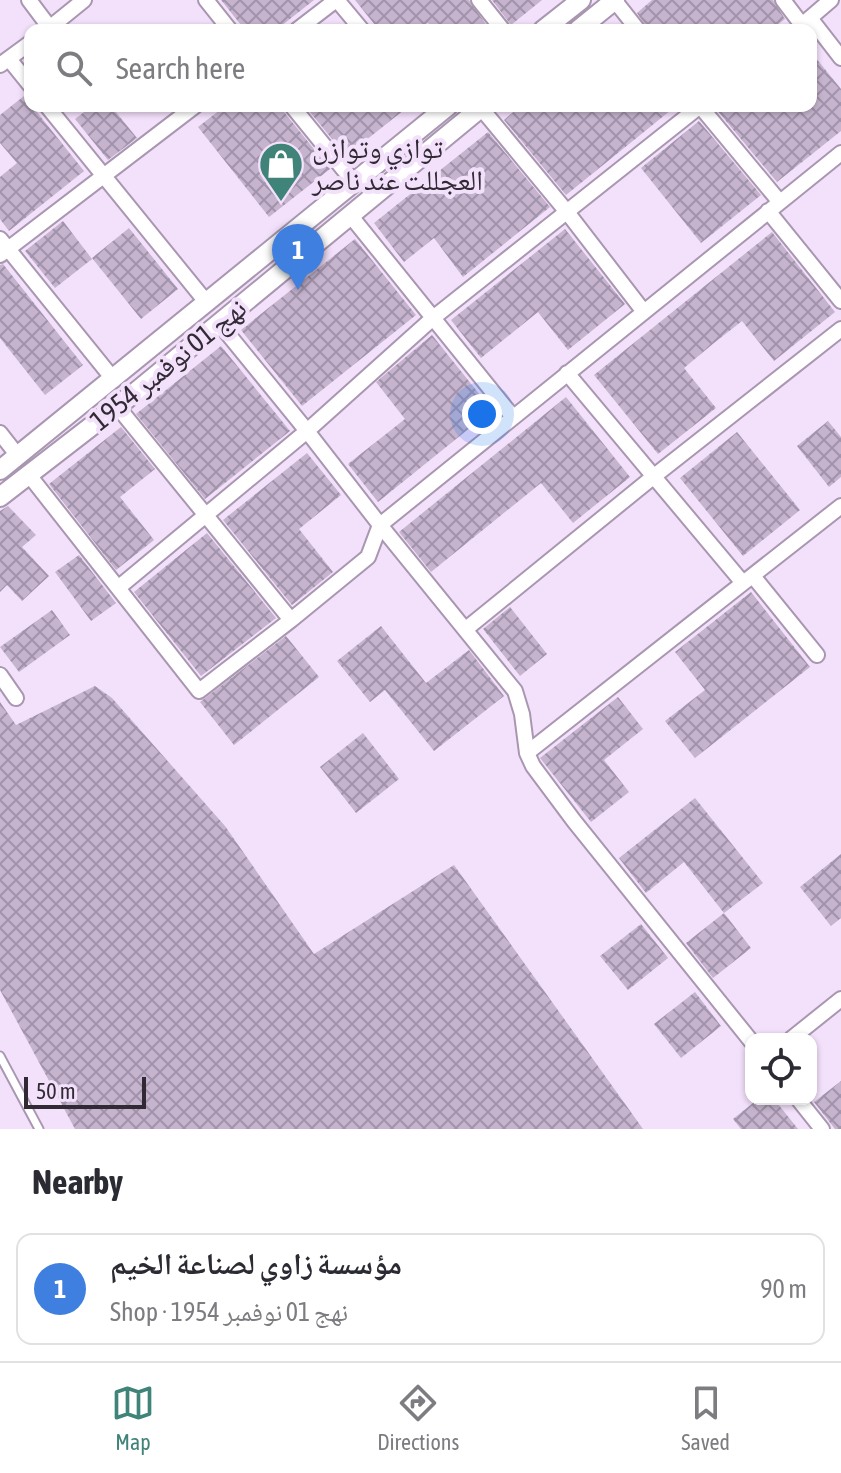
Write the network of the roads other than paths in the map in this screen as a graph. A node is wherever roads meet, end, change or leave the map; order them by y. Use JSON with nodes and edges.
{"nodes":[{"id":1,"x":29,"y":0,"type":"edge"},
{"id":2,"x":84,"y":0,"type":"edge"},
{"id":3,"x":206,"y":0,"type":"edge"},
{"id":4,"x":337,"y":0,"type":"edge"},
{"id":5,"x":479,"y":0,"type":"edge"},
{"id":6,"x":581,"y":0,"type":"edge"},
{"id":7,"x":615,"y":0,"type":"edge"},
{"id":8,"x":783,"y":0,"type":"edge"},
{"id":9,"x":831,"y":0,"type":"edge"},
{"id":10,"x":46,"y":24,"type":"edge"},
{"id":11,"x":55,"y":24,"type":"edge"},
{"id":12,"x":225,"y":24,"type":"edge"},
{"id":13,"x":305,"y":24,"type":"edge"},
{"id":14,"x":357,"y":24,"type":"edge"},
{"id":15,"x":498,"y":24,"type":"edge"},
{"id":16,"x":551,"y":24,"type":"edge"},
{"id":17,"x":585,"y":24,"type":"edge"},
{"id":18,"x":633,"y":24,"type":"edge"},
{"id":19,"x":803,"y":24,"type":"edge"},
{"id":20,"x":817,"y":37,"type":"edge"},
{"id":21,"x":24,"y":47,"type":"edge"},
{"id":22,"x":841,"y":58,"type":"edge"},
{"id":23,"x":4,"y":62,"type":"edge"},
{"id":24,"x":24,"y":80,"type":"edge"},
{"id":25,"x":52,"y":112,"type":"edge"},
{"id":26,"x":187,"y":112,"type":"edge"},
{"id":27,"x":297,"y":112,"type":"edge"},
{"id":28,"x":433,"y":112,"type":"edge"},
{"id":29,"x":476,"y":112,"type":"edge"},
{"id":30,"x":486,"y":112,"type":"edge"},
{"id":31,"x":692,"y":112,"type":"edge"},
{"id":32,"x":704,"y":112,"type":"edge"},
{"id":33,"x":841,"y":153,"type":"edge"},
{"id":34,"x":102,"y":175,"type":"junction"},
{"id":35,"x":353,"y":181,"type":"junction"},
{"id":36,"x":773,"y":206,"type":"junction"},
{"id":37,"x":567,"y":212,"type":"junction"},
{"id":38,"x":350,"y":215,"type":"junction"},
{"id":39,"x":3,"y":248,"type":"edge"},
{"id":40,"x":841,"y":301,"type":"edge"},
{"id":41,"x":207,"y":303,"type":"junction"},
{"id":42,"x":644,"y":312,"type":"junction"},
{"id":43,"x":433,"y":318,"type":"junction"},
{"id":44,"x":219,"y":323,"type":"junction"},
{"id":45,"x":841,"y":329,"type":"edge"},
{"id":46,"x":567,"y":373,"type":"junction"},
{"id":47,"x":114,"y":380,"type":"junction"},
{"id":48,"x":117,"y":406,"type":"junction"},
{"id":49,"x":513,"y":417,"type":"junction"},
{"id":50,"x":307,"y":431,"type":"junction"},
{"id":51,"x":0,"y":433,"type":"edge"},
{"id":52,"x":18,"y":456,"type":"junction"},
{"id":53,"x":0,"y":470,"type":"edge"},
{"id":54,"x":29,"y":475,"type":"junction"},
{"id":55,"x":653,"y":477,"type":"junction"},
{"id":56,"x":0,"y":497,"type":"edge"},
{"id":57,"x":841,"y":506,"type":"edge"},
{"id":58,"x":206,"y":517,"type":"junction"},
{"id":59,"x":380,"y":525,"type":"junction"},
{"id":60,"x":748,"y":579,"type":"junction"},
{"id":61,"x":118,"y":588,"type":"junction"},
{"id":62,"x":291,"y":620,"type":"junction"},
{"id":63,"x":466,"y":629,"type":"junction"},
{"id":64,"x":817,"y":655,"type":"dead end"},
{"id":65,"x":0,"y":675,"type":"edge"},
{"id":66,"x":16,"y":698,"type":"dead end"},
{"id":67,"x":527,"y":753,"type":"junction"},
{"id":68,"x":841,"y":999,"type":"edge"},
{"id":69,"x":798,"y":1033,"type":"edge"},
{"id":70,"x":745,"y":1034,"type":"edge"},
{"id":71,"x":0,"y":1056,"type":"edge"},
{"id":72,"x":803,"y":1105,"type":"edge"},
{"id":73,"x":39,"y":1129,"type":"edge"},
{"id":74,"x":822,"y":1129,"type":"edge"}],
"edges":[{"from":1,"to":10,"type":"street"},
{"from":2,"to":11,"type":"street"},
{"from":3,"to":12,"type":"street"},
{"from":4,"to":13,"type":"street"},
{"from":4,"to":14,"type":"street"},
{"from":5,"to":15,"type":"street"},
{"from":6,"to":16,"type":"main road"},
{"from":7,"to":17,"type":"main road"},
{"from":7,"to":18,"type":"street"},
{"from":8,"to":19,"type":"street"},
{"from":9,"to":19,"type":"street"},
{"from":20,"to":22,"type":"street"},
{"from":21,"to":23,"type":"street"},
{"from":23,"to":24,"type":"street"},
{"from":25,"to":34,"type":"street"},
{"from":26,"to":34,"type":"street"},
{"from":27,"to":35,"type":"street"},
{"from":28,"to":35,"type":"main road","name":"نهج 01 نوفمبر 1954"},
{"from":29,"to":38,"type":"main road","name":"نهج 01 نوفمبر 1954"},
{"from":30,"to":37,"type":"street"},
{"from":31,"to":37,"type":"street"},
{"from":32,"to":36,"type":"street"},
{"from":33,"to":36,"type":"street"},
{"from":34,"to":39,"type":"street"},
{"from":34,"to":41,"type":"street"},
{"from":35,"to":41,"type":"main road","name":"نهج 01 نوفمبر 1954"},
{"from":36,"to":40,"type":"street"},
{"from":36,"to":42,"type":"street"},
{"from":37,"to":42,"type":"street"},
{"from":37,"to":43,"type":"street"},
{"from":38,"to":43,"type":"street"},
{"from":38,"to":44,"type":"main road","name":"نهج 01 نوفمبر 1954"},
{"from":39,"to":47,"type":"street"},
{"from":41,"to":47,"type":"main road","name":"نهج 01 نوفمبر 1954"},
{"from":42,"to":46,"type":"street"},
{"from":43,"to":49,"type":"street"},
{"from":43,"to":50,"type":"street"},
{"from":44,"to":48,"type":"main road","name":"نهج 01 نوفمبر 1954"},
{"from":44,"to":50,"type":"street"},
{"from":45,"to":55,"type":"street"},
{"from":46,"to":49,"type":"street"},
{"from":46,"to":55,"type":"street"},
{"from":47,"to":52,"type":"main road","name":"نهج 01 نوفمبر 1954"},
{"from":48,"to":54,"type":"main road","name":"نهج 01 نوفمبر 1954"},
{"from":48,"to":58,"type":"street"},
{"from":49,"to":59,"type":"street"},
{"from":50,"to":58,"type":"street"},
{"from":50,"to":59,"type":"street"},
{"from":51,"to":52,"type":"street"},
{"from":52,"to":53,"type":"main road","name":"نهج 01 نوفمبر 1954"},
{"from":54,"to":56,"type":"main road","name":"نهج 01 نوفمبر 1954"},
{"from":54,"to":61,"type":"street"},
{"from":55,"to":60,"type":"street"},
{"from":55,"to":63,"type":"street"},
{"from":57,"to":60,"type":"street"},
{"from":58,"to":61,"type":"street"},
{"from":58,"to":62,"type":"street"},
{"from":59,"to":62,"type":"street"},
{"from":59,"to":63,"type":"street"},
{"from":60,"to":64,"type":"street"},
{"from":60,"to":67,"type":"street"},
{"from":61,"to":62,"type":"street"},
{"from":63,"to":67,"type":"street"},
{"from":65,"to":66,"type":"street"},
{"from":67,"to":70,"type":"street"},
{"from":68,"to":69,"type":"street"},
{"from":71,"to":73,"type":"lane"},
{"from":72,"to":74,"type":"street"}]}
